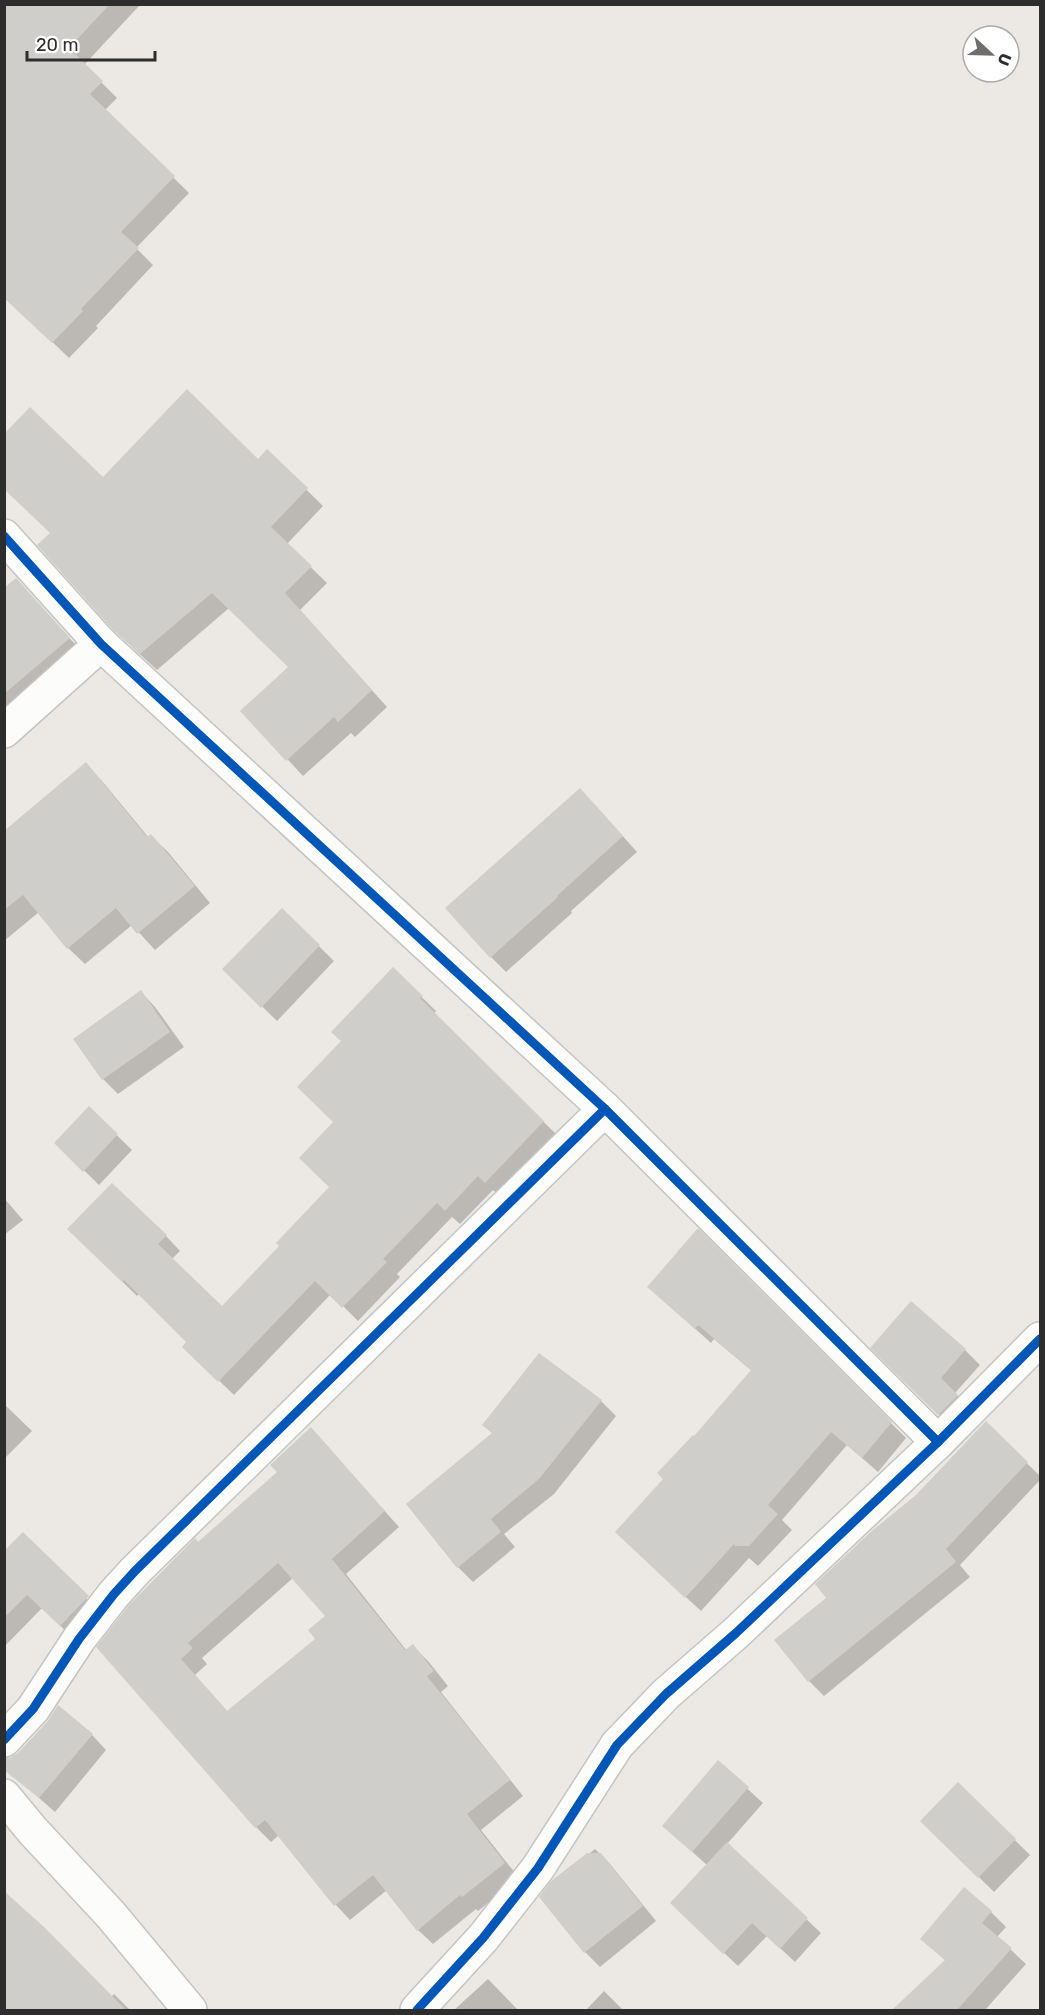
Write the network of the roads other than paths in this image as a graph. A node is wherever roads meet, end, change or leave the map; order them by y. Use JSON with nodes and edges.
{"nodes":[{"id":1,"x":4,"y":536,"type":"edge"},
{"id":2,"x":101,"y":644,"type":"junction"},
{"id":3,"x":4,"y":731,"type":"edge"},
{"id":4,"x":605,"y":1109,"type":"junction"},
{"id":5,"x":1041,"y":1339,"type":"edge"},
{"id":6,"x":938,"y":1442,"type":"junction"},
{"id":7,"x":4,"y":1740,"type":"edge"},
{"id":8,"x":4,"y":1796,"type":"edge"},
{"id":9,"x":190,"y":2010,"type":"edge"},
{"id":10,"x":417,"y":2010,"type":"edge"}],
"edges":[{"from":1,"to":2,"type":"street"},
{"from":2,"to":3,"type":"street"},
{"from":2,"to":4,"type":"street"},
{"from":4,"to":6,"type":"street"},
{"from":4,"to":7,"type":"street"},
{"from":5,"to":6,"type":"street"},
{"from":6,"to":10,"type":"street"},
{"from":8,"to":9,"type":"street"}]}
